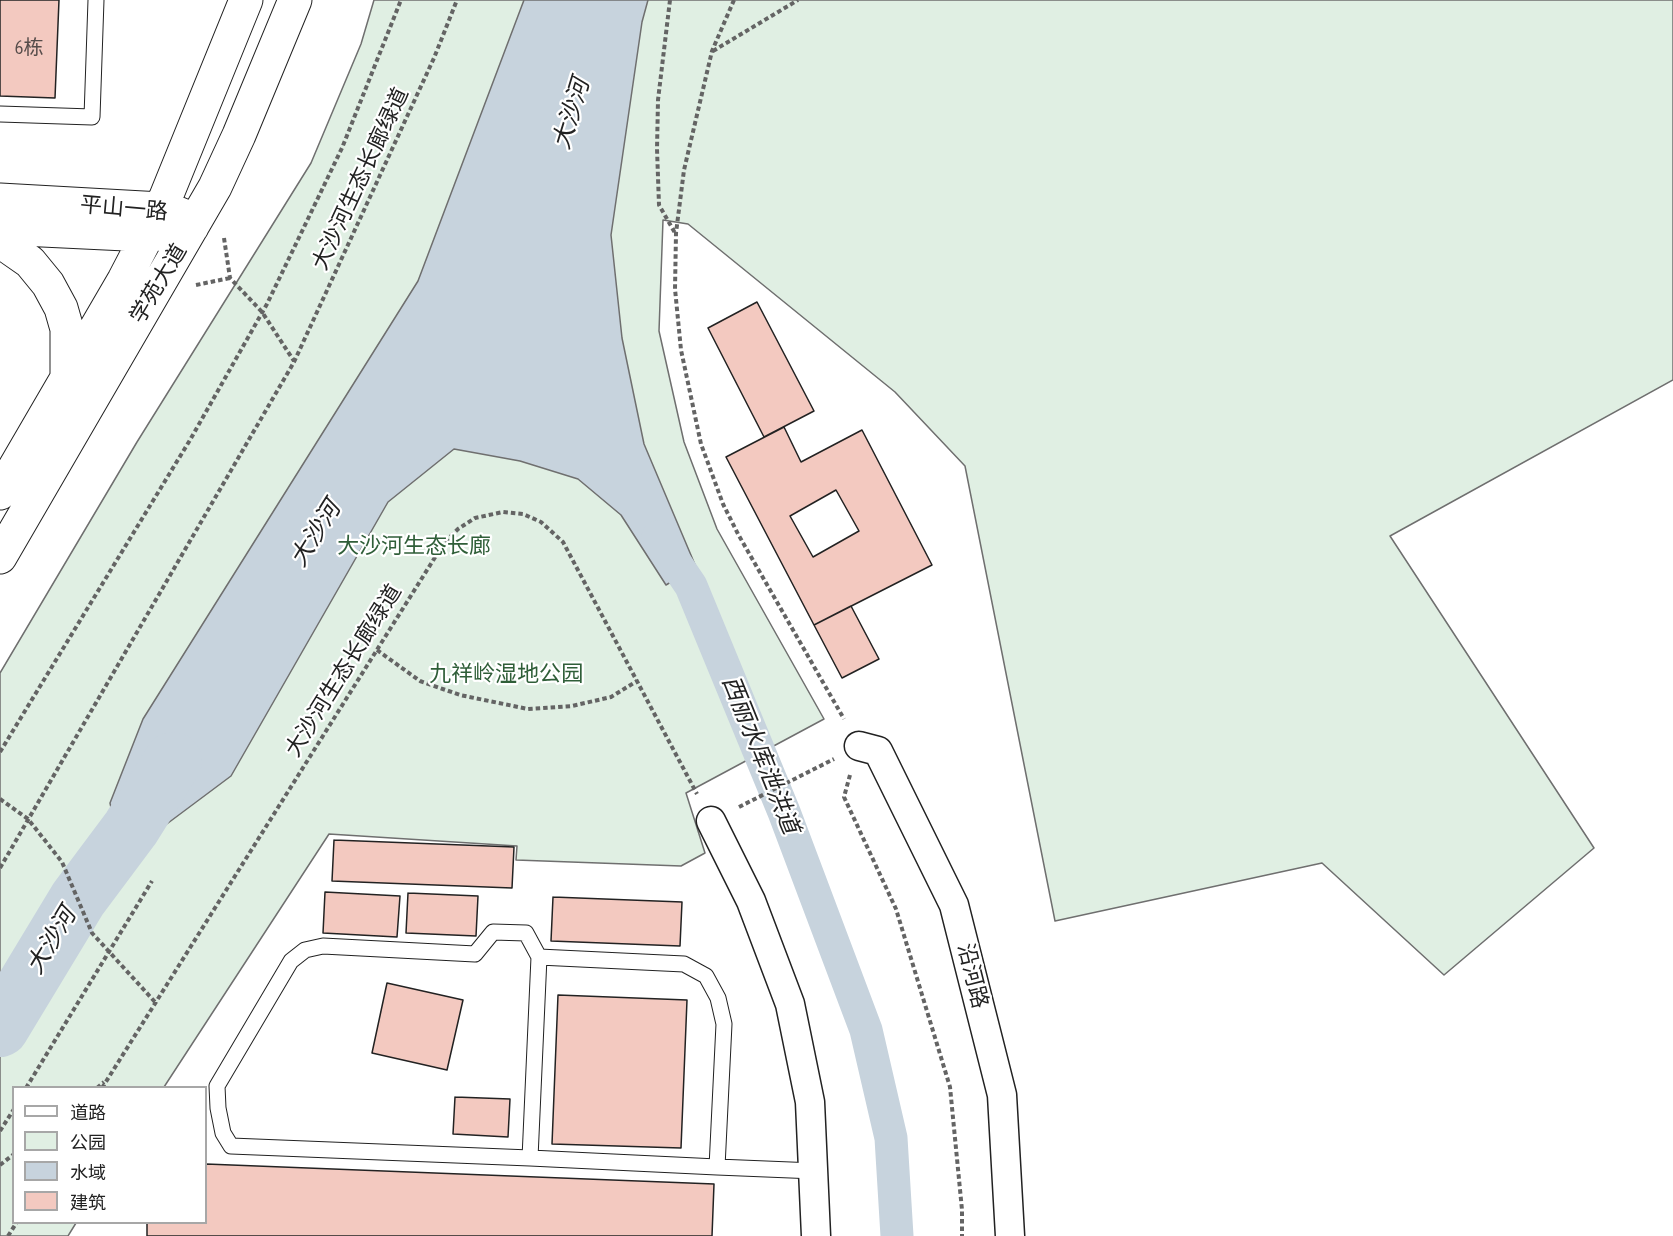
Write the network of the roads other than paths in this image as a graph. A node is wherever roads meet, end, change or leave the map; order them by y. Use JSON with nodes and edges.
{"nodes":[{"id":1,"x":96,"y":0,"type":"edge"},
{"id":2,"x":246,"y":0,"type":"edge"},
{"id":3,"x":295,"y":0,"type":"edge"},
{"id":4,"x":0,"y":114,"type":"edge"},
{"id":5,"x":0,"y":200,"type":"edge"},
{"id":6,"x":154,"y":222,"type":"junction"},
{"id":7,"x":192,"y":227,"type":"junction"},
{"id":8,"x":0,"y":228,"type":"edge"},
{"id":9,"x":0,"y":241,"type":"edge"},
{"id":10,"x":68,"y":377,"type":"junction"},
{"id":11,"x":0,"y":493,"type":"edge"},
{"id":12,"x":0,"y":557,"type":"edge"},
{"id":13,"x":859,"y":746,"type":"road end"},
{"id":14,"x":722,"y":815,"type":"road end"},
{"id":15,"x":539,"y":957,"type":"junction"},
{"id":16,"x":530,"y":1158,"type":"junction"},
{"id":17,"x":717,"y":1167,"type":"junction"},
{"id":18,"x":814,"y":1171,"type":"junction"},
{"id":19,"x":816,"y":1236,"type":"edge"},
{"id":20,"x":1010,"y":1236,"type":"edge"}],
"edges":[{"from":1,"to":4,"type":"lane"},
{"from":2,"to":6,"type":"street","name":"学苑大道"},
{"from":3,"to":7,"type":"street","name":"学苑大道"},
{"from":5,"to":6,"type":"street","name":"平山一路"},
{"from":6,"to":7,"type":"street","name":"平山一路"},
{"from":6,"to":8,"type":"street","name":"平山一路"},
{"from":6,"to":10,"type":"street","name":"学苑大道"},
{"from":7,"to":12,"type":"street","name":"学苑大道"},
{"from":9,"to":10,"type":"street"},
{"from":10,"to":11,"type":"street","name":"学苑大道"},
{"from":13,"to":20,"type":"street","name":"沿河路"},
{"from":14,"to":18,"type":"street"},
{"from":15,"to":16,"type":"lane"},
{"from":15,"to":16,"type":"lane"},
{"from":15,"to":17,"type":"lane"},
{"from":16,"to":17,"type":"lane"},
{"from":17,"to":18,"type":"lane"},
{"from":18,"to":19,"type":"street"}]}
